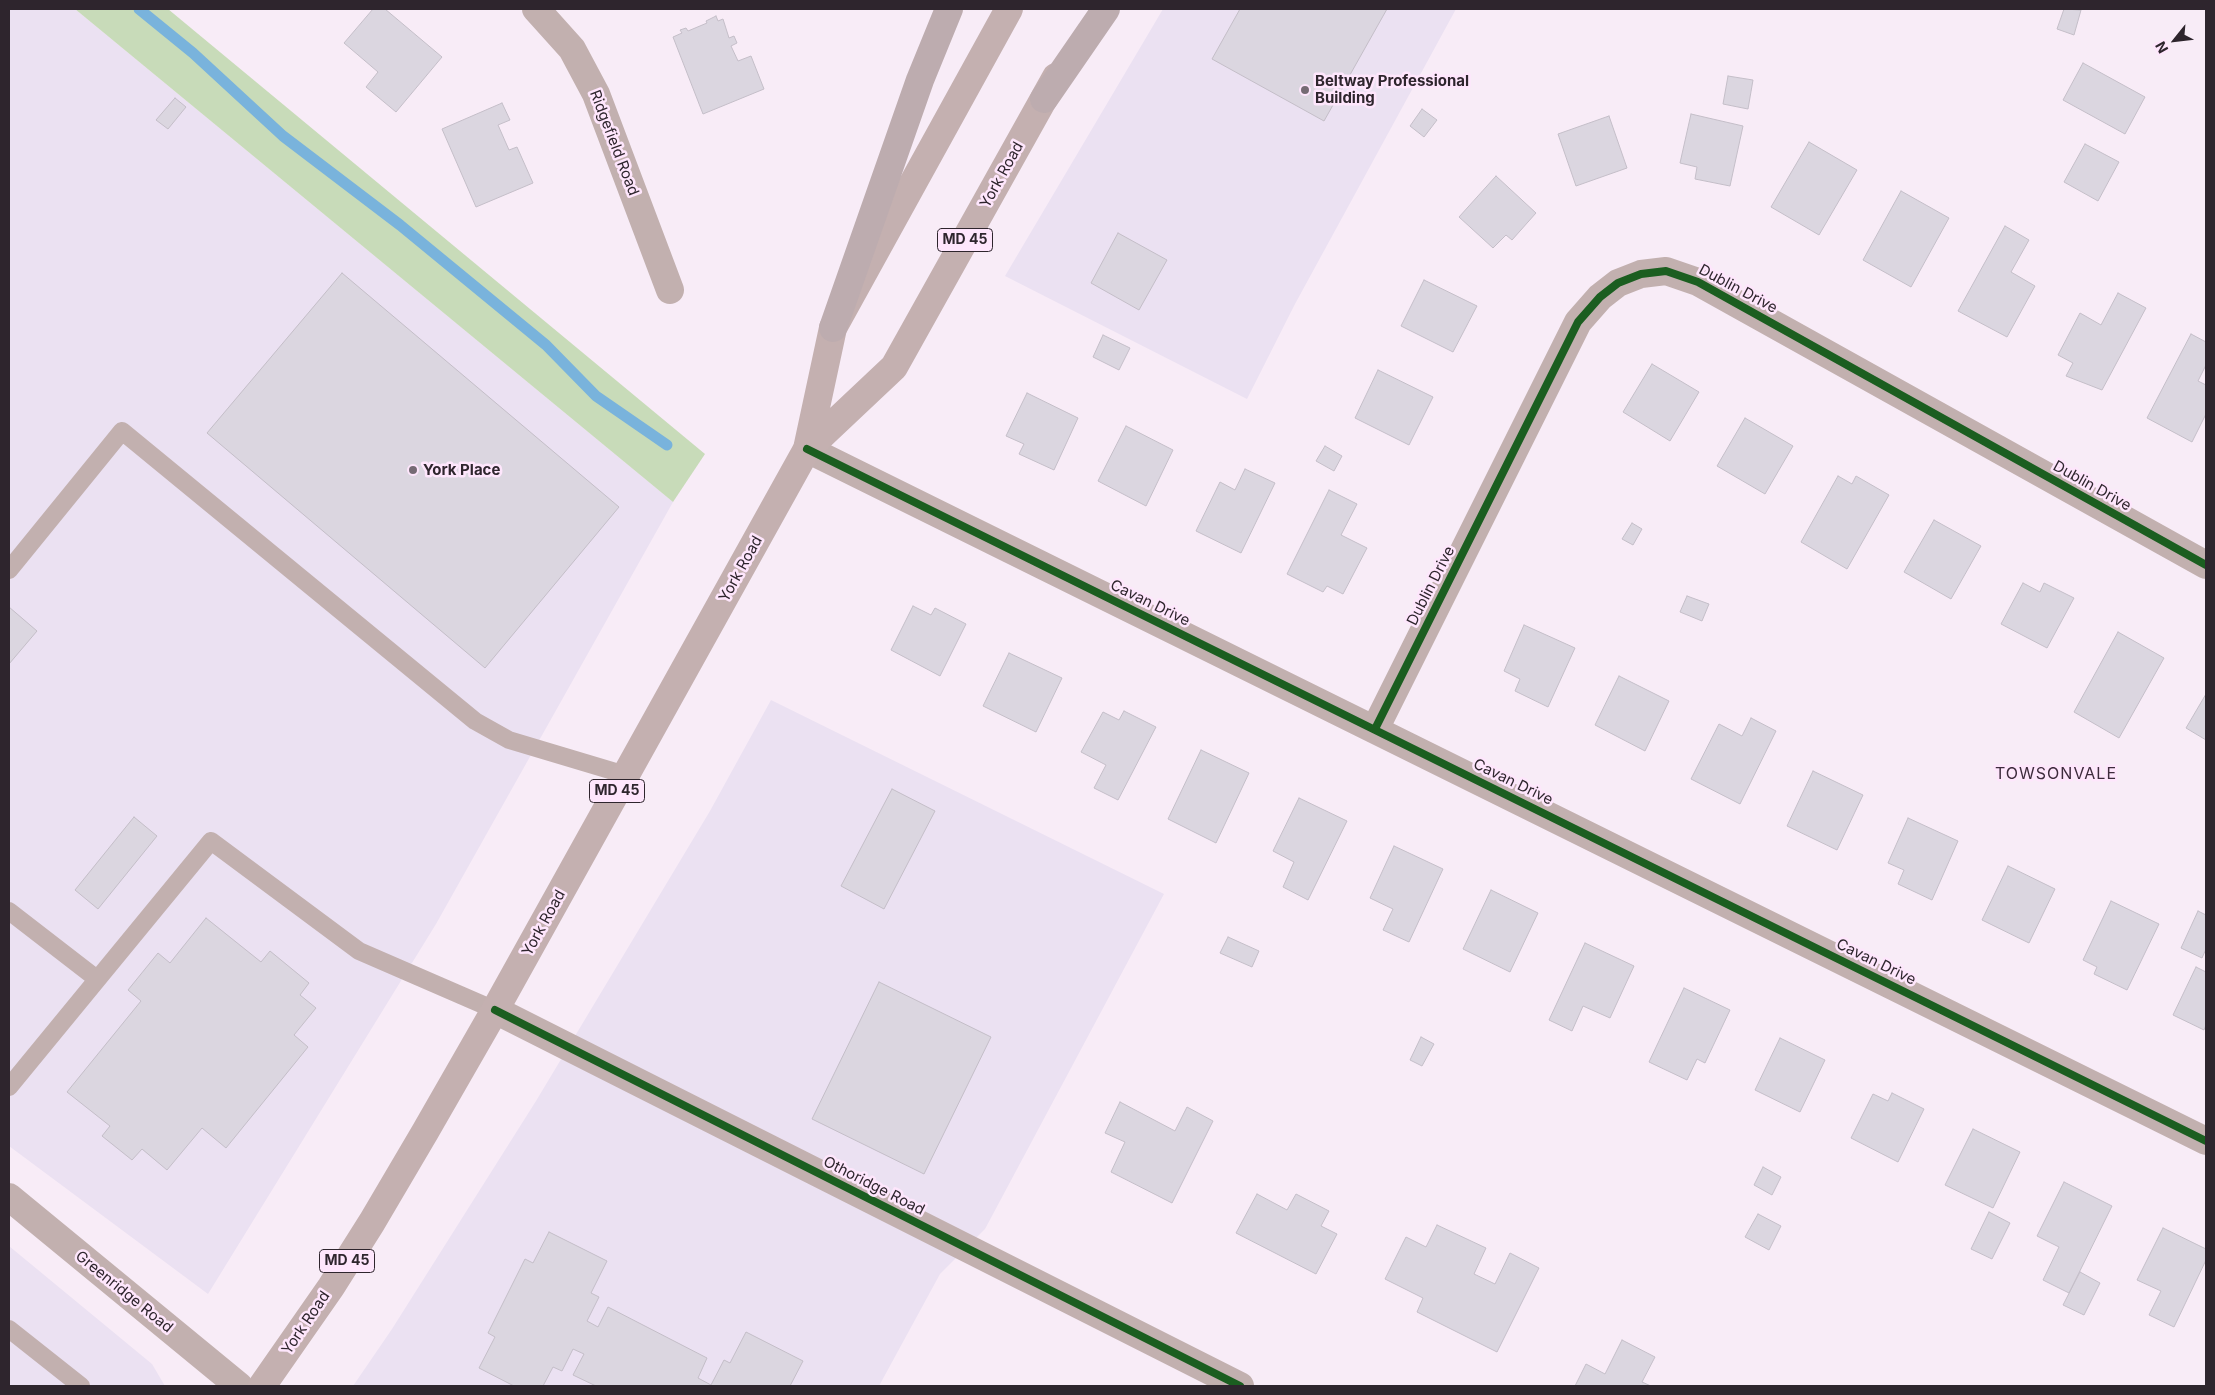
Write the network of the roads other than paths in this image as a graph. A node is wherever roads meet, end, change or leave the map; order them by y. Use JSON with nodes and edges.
{"nodes":[{"id":1,"x":536,"y":9,"type":"edge"},
{"id":2,"x":949,"y":9,"type":"edge"},
{"id":3,"x":1009,"y":9,"type":"edge"},
{"id":4,"x":1093,"y":9,"type":"edge"},
{"id":5,"x":1106,"y":9,"type":"edge"},
{"id":6,"x":1044,"y":99,"type":"junction"},
{"id":7,"x":670,"y":290,"type":"dead end"},
{"id":8,"x":833,"y":328,"type":"junction"},
{"id":9,"x":807,"y":449,"type":"junction"},
{"id":10,"x":2206,"y":565,"type":"edge"},
{"id":11,"x":9,"y":570,"type":"edge"},
{"id":12,"x":1375,"y":729,"type":"junction"},
{"id":13,"x":626,"y":775,"type":"junction"},
{"id":14,"x":9,"y":912,"type":"edge"},
{"id":15,"x":97,"y":979,"type":"junction"},
{"id":16,"x":495,"y":1010,"type":"junction"},
{"id":17,"x":9,"y":1086,"type":"edge"},
{"id":18,"x":2206,"y":1140,"type":"edge"},
{"id":19,"x":9,"y":1197,"type":"edge"},
{"id":20,"x":9,"y":1329,"type":"edge"},
{"id":21,"x":81,"y":1386,"type":"edge"},
{"id":22,"x":239,"y":1386,"type":"edge"},
{"id":23,"x":262,"y":1386,"type":"edge"},
{"id":24,"x":1240,"y":1386,"type":"edge"}],
"edges":[{"from":1,"to":7,"type":"street","name":"Ridgefield Road"},
{"from":2,"to":8,"type":"highway"},
{"from":3,"to":8,"type":"main road","name":"York Road","number":"MD 45"},
{"from":4,"to":6,"type":"main road","name":"York Road","number":"MD 45"},
{"from":5,"to":6,"type":"highway"},
{"from":6,"to":9,"type":"main road","name":"York Road","number":"MD 45"},
{"from":8,"to":9,"type":"main road","name":"York Road","number":"MD 45"},
{"from":9,"to":12,"type":"street","name":"Cavan Drive"},
{"from":9,"to":13,"type":"main road","name":"York Road","number":"MD 45"},
{"from":10,"to":12,"type":"street","name":"Dublin Drive"},
{"from":11,"to":13,"type":"lane"},
{"from":12,"to":18,"type":"street","name":"Cavan Drive"},
{"from":13,"to":16,"type":"main road","name":"York Road","number":"MD 45"},
{"from":14,"to":15,"type":"lane"},
{"from":15,"to":16,"type":"lane"},
{"from":15,"to":17,"type":"lane"},
{"from":16,"to":23,"type":"main road","name":"York Road","number":"MD 45"},
{"from":16,"to":24,"type":"street","name":"Othoridge Road"},
{"from":19,"to":22,"type":"street","name":"Greenridge Road"},
{"from":20,"to":21,"type":"lane"}]}
